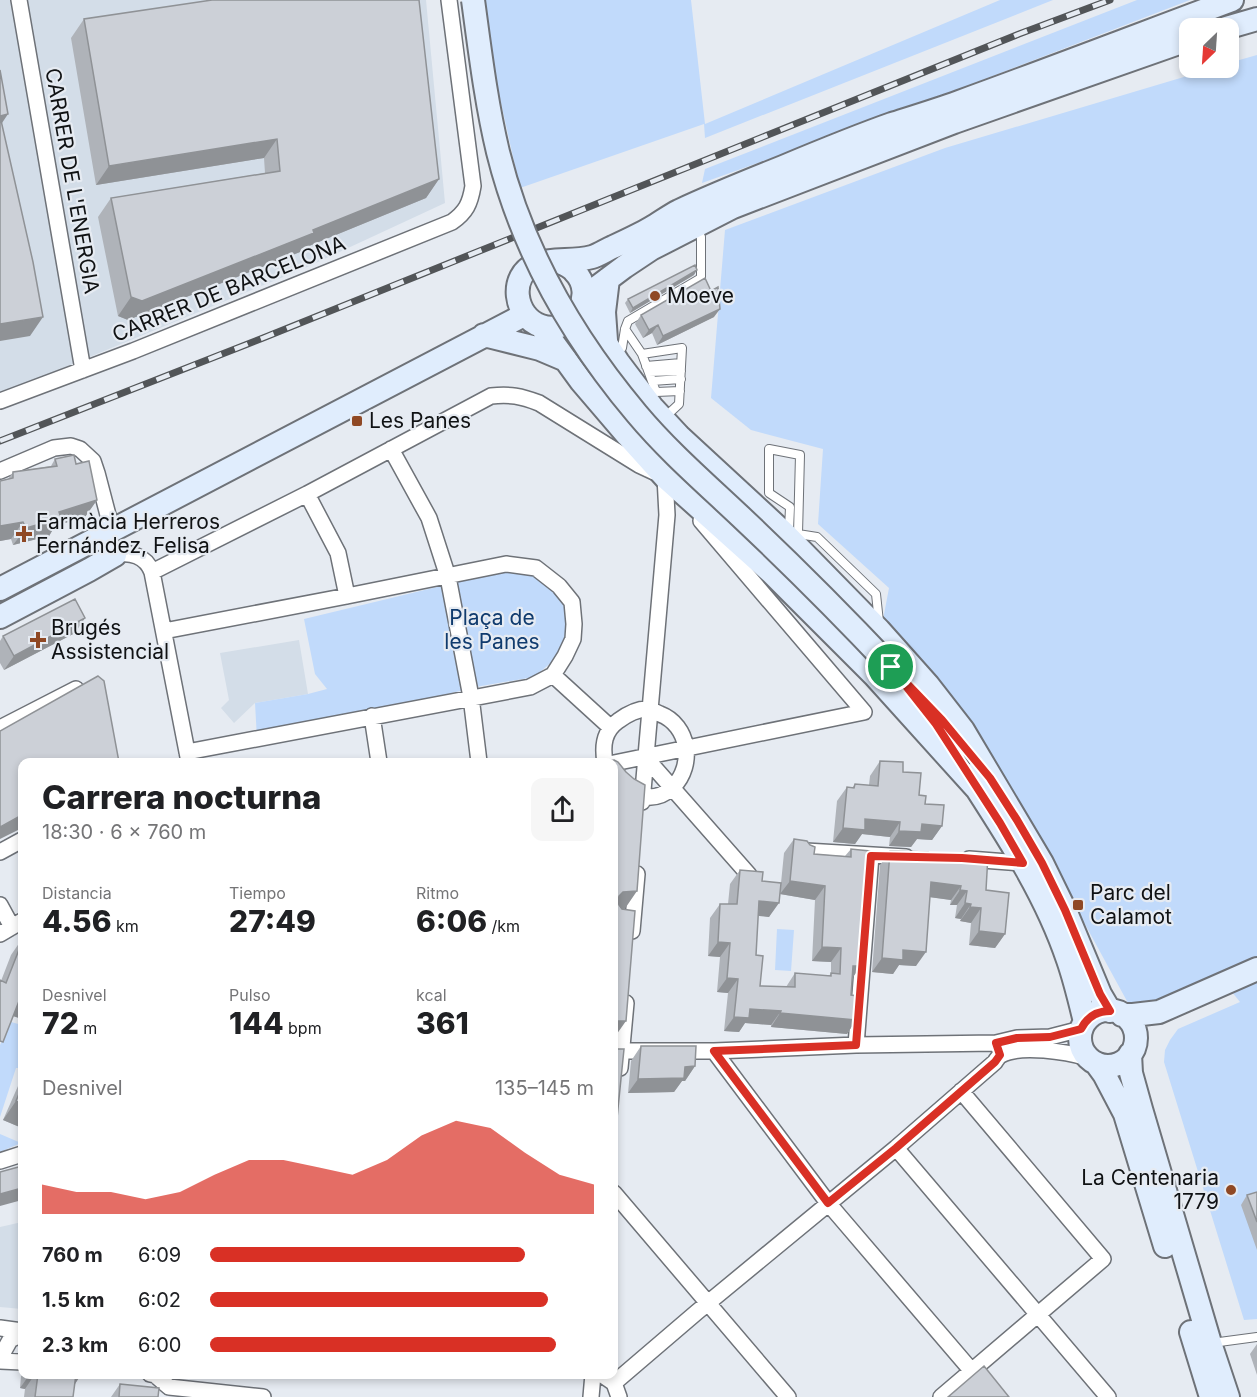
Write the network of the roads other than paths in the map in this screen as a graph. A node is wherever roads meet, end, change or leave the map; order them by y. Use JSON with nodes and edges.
{"nodes":[{"id":1,"x":20,"y":0,"type":"edge"},
{"id":2,"x":449,"y":0,"type":"edge"},
{"id":3,"x":473,"y":0,"type":"edge"},
{"id":4,"x":1232,"y":0,"type":"edge"},
{"id":5,"x":1257,"y":19,"type":"edge"},
{"id":6,"x":1239,"y":24,"type":"edge"},
{"id":7,"x":1179,"y":43,"type":"edge"},
{"id":8,"x":696,"y":226,"type":"junction"},
{"id":9,"x":558,"y":261,"type":"junction"},
{"id":10,"x":608,"y":279,"type":"junction"},
{"id":11,"x":584,"y":300,"type":"junction"},
{"id":12,"x":533,"y":320,"type":"junction"},
{"id":13,"x":484,"y":336,"type":"junction"},
{"id":14,"x":615,"y":342,"type":"junction"},
{"id":15,"x":642,"y":354,"type":"junction"},
{"id":16,"x":566,"y":360,"type":"junction"},
{"id":17,"x":647,"y":369,"type":"junction"},
{"id":18,"x":83,"y":370,"type":"junction"},
{"id":19,"x":681,"y":371,"type":"junction"},
{"id":20,"x":652,"y":381,"type":"junction"},
{"id":21,"x":680,"y":391,"type":"junction"},
{"id":22,"x":0,"y":400,"type":"edge"},
{"id":23,"x":657,"y":413,"type":"junction"},
{"id":24,"x":628,"y":436,"type":"junction"},
{"id":25,"x":602,"y":442,"type":"junction"},
{"id":26,"x":391,"y":450,"type":"junction"},
{"id":27,"x":0,"y":471,"type":"edge"},
{"id":28,"x":665,"y":477,"type":"junction"},
{"id":29,"x":307,"y":494,"type":"junction"},
{"id":30,"x":109,"y":532,"type":"junction"},
{"id":31,"x":794,"y":538,"type":"junction"},
{"id":32,"x":125,"y":555,"type":"junction"},
{"id":33,"x":152,"y":572,"type":"junction"},
{"id":34,"x":448,"y":577,"type":"junction"},
{"id":35,"x":0,"y":589,"type":"edge"},
{"id":36,"x":347,"y":596,"type":"junction"},
{"id":37,"x":0,"y":617,"type":"edge"},
{"id":38,"x":164,"y":631,"type":"junction"},
{"id":39,"x":553,"y":675,"type":"junction"},
{"id":40,"x":89,"y":682,"type":"edge"},
{"id":41,"x":471,"y":697,"type":"junction"},
{"id":42,"x":649,"y":709,"type":"junction"},
{"id":43,"x":372,"y":716,"type":"junction"},
{"id":44,"x":610,"y":727,"type":"junction"},
{"id":45,"x":0,"y":728,"type":"edge"},
{"id":46,"x":687,"y":748,"type":"junction"},
{"id":47,"x":188,"y":757,"type":"edge"},
{"id":48,"x":645,"y":757,"type":"junction"},
{"id":49,"x":378,"y":758,"type":"edge"},
{"id":50,"x":479,"y":758,"type":"edge"},
{"id":51,"x":604,"y":758,"type":"edge"},
{"id":52,"x":618,"y":762,"type":"edge"},
{"id":53,"x":983,"y":783,"type":"junction"},
{"id":54,"x":618,"y":784,"type":"edge"},
{"id":55,"x":672,"y":788,"type":"junction"},
{"id":56,"x":642,"y":805,"type":"junction"},
{"id":57,"x":18,"y":842,"type":"edge"},
{"id":58,"x":806,"y":851,"type":"edge"},
{"id":59,"x":0,"y":852,"type":"edge"},
{"id":60,"x":871,"y":856,"type":"junction"},
{"id":61,"x":925,"y":857,"type":"edge"},
{"id":62,"x":638,"y":858,"type":"edge"},
{"id":63,"x":955,"y":858,"type":"edge"},
{"id":64,"x":1023,"y":863,"type":"junction"},
{"id":65,"x":749,"y":875,"type":"edge"},
{"id":66,"x":0,"y":905,"type":"edge"},
{"id":67,"x":12,"y":927,"type":"edge"},
{"id":68,"x":631,"y":944,"type":"edge"},
{"id":69,"x":1257,"y":969,"type":"edge"},
{"id":70,"x":627,"y":987,"type":"edge"},
{"id":71,"x":1159,"y":1012,"type":"junction"},
{"id":72,"x":1116,"y":1013,"type":"junction"},
{"id":73,"x":1083,"y":1026,"type":"junction"},
{"id":74,"x":856,"y":1045,"type":"junction"},
{"id":75,"x":998,"y":1049,"type":"junction"},
{"id":76,"x":1133,"y":1049,"type":"junction"},
{"id":77,"x":618,"y":1051,"type":"edge"},
{"id":78,"x":714,"y":1051,"type":"junction"},
{"id":79,"x":1092,"y":1061,"type":"junction"},
{"id":80,"x":619,"y":1079,"type":"edge"},
{"id":81,"x":961,"y":1091,"type":"junction"},
{"id":82,"x":896,"y":1148,"type":"junction"},
{"id":83,"x":18,"y":1155,"type":"edge"},
{"id":84,"x":0,"y":1161,"type":"edge"},
{"id":85,"x":618,"y":1198,"type":"edge"},
{"id":86,"x":828,"y":1203,"type":"junction"},
{"id":87,"x":709,"y":1303,"type":"junction"},
{"id":88,"x":1038,"y":1315,"type":"junction"},
{"id":89,"x":0,"y":1328,"type":"edge"},
{"id":90,"x":18,"y":1331,"type":"edge"},
{"id":91,"x":18,"y":1335,"type":"edge"},
{"id":92,"x":1257,"y":1337,"type":"edge"},
{"id":93,"x":1210,"y":1343,"type":"junction"},
{"id":94,"x":0,"y":1359,"type":"edge"},
{"id":95,"x":18,"y":1361,"type":"edge"},
{"id":96,"x":972,"y":1371,"type":"junction"},
{"id":97,"x":592,"y":1379,"type":"edge"},
{"id":98,"x":606,"y":1379,"type":"edge"},
{"id":99,"x":168,"y":1386,"type":"edge"},
{"id":100,"x":616,"y":1390,"type":"edge"},
{"id":101,"x":263,"y":1397,"type":"edge"},
{"id":102,"x":591,"y":1397,"type":"edge"},
{"id":103,"x":788,"y":1397,"type":"edge"},
{"id":104,"x":941,"y":1397,"type":"edge"},
{"id":105,"x":994,"y":1397,"type":"edge"},
{"id":106,"x":1108,"y":1397,"type":"edge"},
{"id":107,"x":1211,"y":1397,"type":"edge"},
{"id":108,"x":1228,"y":1397,"type":"edge"}],
"edges":[{"from":1,"to":18,"type":"street","name":"CARRER DE L'ENERGIA"},
{"from":2,"to":18,"type":"street","name":"CARRER DE BARCELONA"},
{"from":3,"to":53,"type":"street","bridge":true},
{"from":4,"to":9,"type":"street"},
{"from":5,"to":6,"type":"street"},
{"from":7,"to":8,"type":"street"},
{"from":8,"to":10,"type":"street"},
{"from":8,"to":14,"type":"lane"},
{"from":9,"to":11,"type":"street"},
{"from":9,"to":12,"type":"street"},
{"from":10,"to":11,"type":"street"},
{"from":10,"to":14,"type":"street"},
{"from":11,"to":12,"type":"street"},
{"from":11,"to":14,"type":"street"},
{"from":12,"to":13,"type":"street"},
{"from":12,"to":16,"type":"street"},
{"from":13,"to":16,"type":"street"},
{"from":13,"to":30,"type":"street"},
{"from":14,"to":15,"type":"lane"},
{"from":14,"to":23,"type":"street"},
{"from":15,"to":17,"type":"lane"},
{"from":15,"to":19,"type":"lane"},
{"from":16,"to":24,"type":"street"},
{"from":17,"to":19,"type":"lane"},
{"from":17,"to":20,"type":"lane"},
{"from":18,"to":22,"type":"street","name":"CARRER DE BARCELONA"},
{"from":19,"to":20,"type":"lane"},
{"from":19,"to":21,"type":"lane"},
{"from":20,"to":21,"type":"lane"},
{"from":21,"to":23,"type":"lane"},
{"from":23,"to":24,"type":"street"},
{"from":23,"to":31,"type":"street"},
{"from":24,"to":25,"type":"street"},
{"from":24,"to":28,"type":"street"},
{"from":25,"to":26,"type":"street"},
{"from":25,"to":28,"type":"street"},
{"from":26,"to":29,"type":"street"},
{"from":26,"to":34,"type":"street"},
{"from":27,"to":30,"type":"street"},
{"from":28,"to":42,"type":"street"},
{"from":28,"to":46,"type":"street"},
{"from":28,"to":53,"type":"street"},
{"from":29,"to":33,"type":"street"},
{"from":29,"to":36,"type":"street"},
{"from":30,"to":32,"type":"street"},
{"from":30,"to":35,"type":"street"},
{"from":31,"to":31,"type":"lane"},
{"from":31,"to":53,"type":"street"},
{"from":32,"to":33,"type":"street"},
{"from":32,"to":37,"type":"street"},
{"from":33,"to":38,"type":"street"},
{"from":34,"to":36,"type":"street"},
{"from":34,"to":39,"type":"street"},
{"from":34,"to":41,"type":"street"},
{"from":36,"to":38,"type":"street"},
{"from":38,"to":47,"type":"street"},
{"from":39,"to":41,"type":"street"},
{"from":39,"to":44,"type":"street"},
{"from":40,"to":45,"type":"street"},
{"from":41,"to":43,"type":"street"},
{"from":41,"to":50,"type":"street"},
{"from":42,"to":44,"type":"street"},
{"from":42,"to":46,"type":"street"},
{"from":42,"to":48,"type":"street"},
{"from":43,"to":47,"type":"street"},
{"from":43,"to":49,"type":"street"},
{"from":44,"to":51,"type":"street"},
{"from":46,"to":48,"type":"street"},
{"from":46,"to":55,"type":"street"},
{"from":48,"to":52,"type":"street"},
{"from":48,"to":55,"type":"street"},
{"from":48,"to":56,"type":"street"},
{"from":53,"to":64,"type":"street"},
{"from":53,"to":72,"type":"street"},
{"from":54,"to":56,"type":"street"},
{"from":55,"to":56,"type":"street"},
{"from":55,"to":65,"type":"street"},
{"from":57,"to":59,"type":"street"},
{"from":58,"to":60,"type":"street"},
{"from":60,"to":61,"type":"street"},
{"from":60,"to":74,"type":"street"},
{"from":62,"to":68,"type":"street"},
{"from":63,"to":64,"type":"street"},
{"from":64,"to":73,"type":"street"},
{"from":66,"to":67,"type":"street"},
{"from":69,"to":71,"type":"street"},
{"from":70,"to":77,"type":"street"},
{"from":71,"to":72,"type":"street"},
{"from":71,"to":76,"type":"street"},
{"from":72,"to":73,"type":"street"},
{"from":72,"to":76,"type":"street"},
{"from":73,"to":75,"type":"street"},
{"from":73,"to":79,"type":"street"},
{"from":74,"to":75,"type":"street"},
{"from":74,"to":78,"type":"street"},
{"from":75,"to":79,"type":"street"},
{"from":75,"to":81,"type":"street"},
{"from":76,"to":79,"type":"street"},
{"from":76,"to":93,"type":"street"},
{"from":77,"to":78,"type":"street"},
{"from":77,"to":80,"type":"street"},
{"from":78,"to":86,"type":"street"},
{"from":79,"to":107,"type":"street"},
{"from":81,"to":82,"type":"street"},
{"from":81,"to":88,"type":"street"},
{"from":82,"to":86,"type":"street"},
{"from":82,"to":88,"type":"street"},
{"from":83,"to":84,"type":"street"},
{"from":85,"to":87,"type":"street"},
{"from":86,"to":87,"type":"street"},
{"from":86,"to":96,"type":"street"},
{"from":87,"to":100,"type":"street"},
{"from":87,"to":103,"type":"street"},
{"from":88,"to":96,"type":"street"},
{"from":88,"to":106,"type":"street"},
{"from":89,"to":90,"type":"street"},
{"from":91,"to":94,"type":"street"},
{"from":92,"to":93,"type":"lane"},
{"from":93,"to":108,"type":"street"},
{"from":94,"to":95,"type":"street"},
{"from":96,"to":104,"type":"street"},
{"from":96,"to":105,"type":"street"},
{"from":97,"to":102,"type":"street"},
{"from":98,"to":100,"type":"street"},
{"from":99,"to":101,"type":"street"}]}
